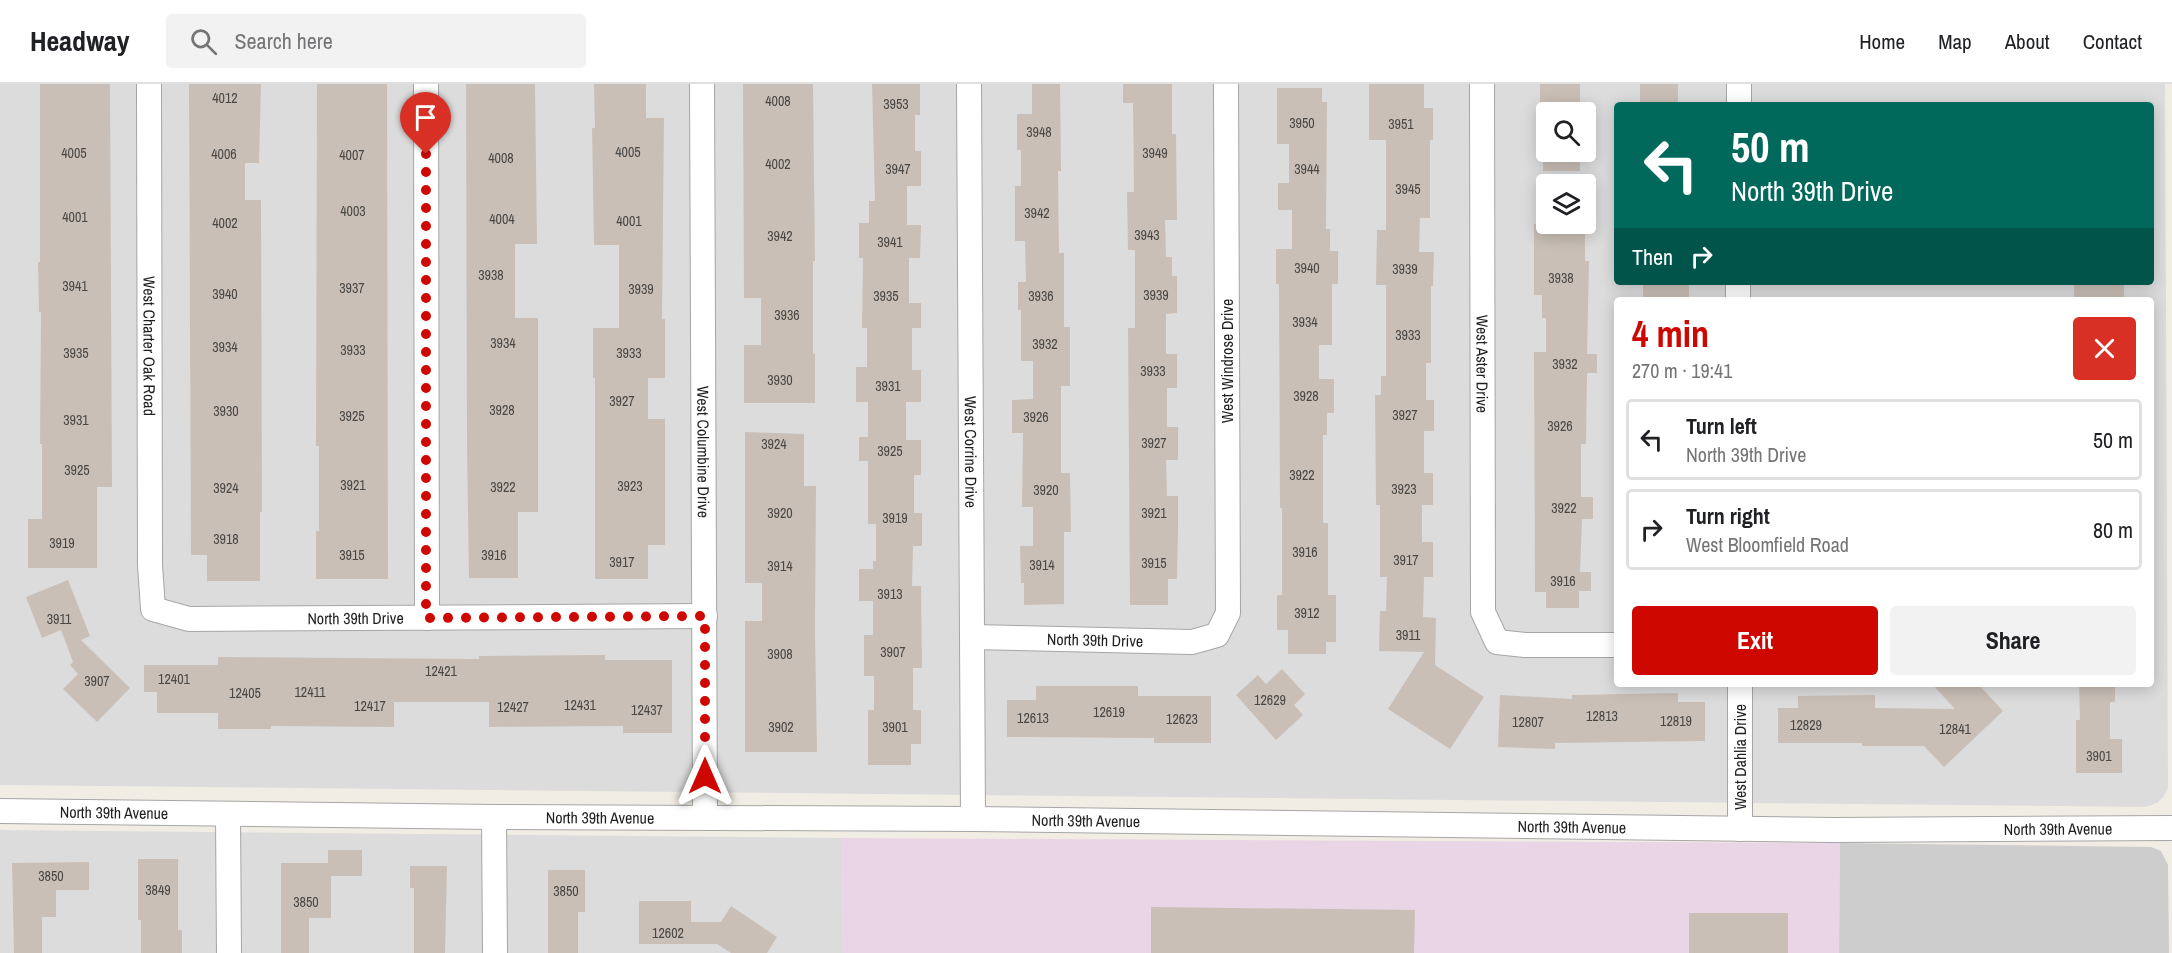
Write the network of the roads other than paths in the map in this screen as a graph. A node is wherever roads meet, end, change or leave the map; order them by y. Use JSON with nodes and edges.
{"nodes":[{"id":1,"x":149,"y":84,"type":"edge"},
{"id":2,"x":426,"y":84,"type":"edge"},
{"id":3,"x":702,"y":84,"type":"edge"},
{"id":4,"x":969,"y":84,"type":"edge"},
{"id":5,"x":1226,"y":84,"type":"edge"},
{"id":6,"x":1482,"y":84,"type":"edge"},
{"id":7,"x":1739,"y":84,"type":"edge"},
{"id":8,"x":1739,"y":102,"type":"edge"},
{"id":9,"x":153,"y":609,"type":"joint"},
{"id":10,"x":705,"y":616,"type":"junction"},
{"id":11,"x":426,"y":618,"type":"junction"},
{"id":12,"x":1217,"y":634,"type":"joint"},
{"id":13,"x":972,"y":637,"type":"junction"},
{"id":14,"x":1614,"y":645,"type":"edge"},
{"id":15,"x":1740,"y":687,"type":"edge"},
{"id":16,"x":0,"y":811,"type":"edge"},
{"id":17,"x":228,"y":813,"type":"junction"},
{"id":18,"x":494,"y":817,"type":"junction"},
{"id":19,"x":705,"y":818,"type":"junction"},
{"id":20,"x":973,"y":819,"type":"junction"},
{"id":21,"x":2172,"y":828,"type":"edge"},
{"id":22,"x":1740,"y":829,"type":"junction"},
{"id":23,"x":229,"y":953,"type":"edge"},
{"id":24,"x":495,"y":953,"type":"edge"}],
"edges":[{"from":1,"to":9,"type":"street","name":"West Charter Oak Road"},
{"from":2,"to":11,"type":"street"},
{"from":3,"to":10,"type":"street","name":"West Columbine Drive"},
{"from":4,"to":13,"type":"street","name":"West Corrine Drive"},
{"from":5,"to":12,"type":"street","name":"West Windrose Drive"},
{"from":6,"to":14,"type":"street","name":"West Aster Drive"},
{"from":7,"to":8,"type":"street"},
{"from":9,"to":11,"type":"street","name":"North 39th Drive"},
{"from":10,"to":11,"type":"street","name":"North 39th Drive"},
{"from":10,"to":19,"type":"street","name":"West Columbine Drive"},
{"from":12,"to":13,"type":"street","name":"North 39th Drive"},
{"from":13,"to":20,"type":"street","name":"West Corrine Drive"},
{"from":15,"to":22,"type":"street","name":"West Dahlia Drive"},
{"from":16,"to":17,"type":"street","name":"North 39th Avenue"},
{"from":17,"to":18,"type":"street","name":"North 39th Avenue"},
{"from":17,"to":23,"type":"street"},
{"from":18,"to":19,"type":"street","name":"North 39th Avenue"},
{"from":18,"to":24,"type":"street"},
{"from":19,"to":20,"type":"street","name":"North 39th Avenue"},
{"from":20,"to":22,"type":"street","name":"North 39th Avenue"},
{"from":21,"to":22,"type":"street","name":"North 39th Avenue"}]}
